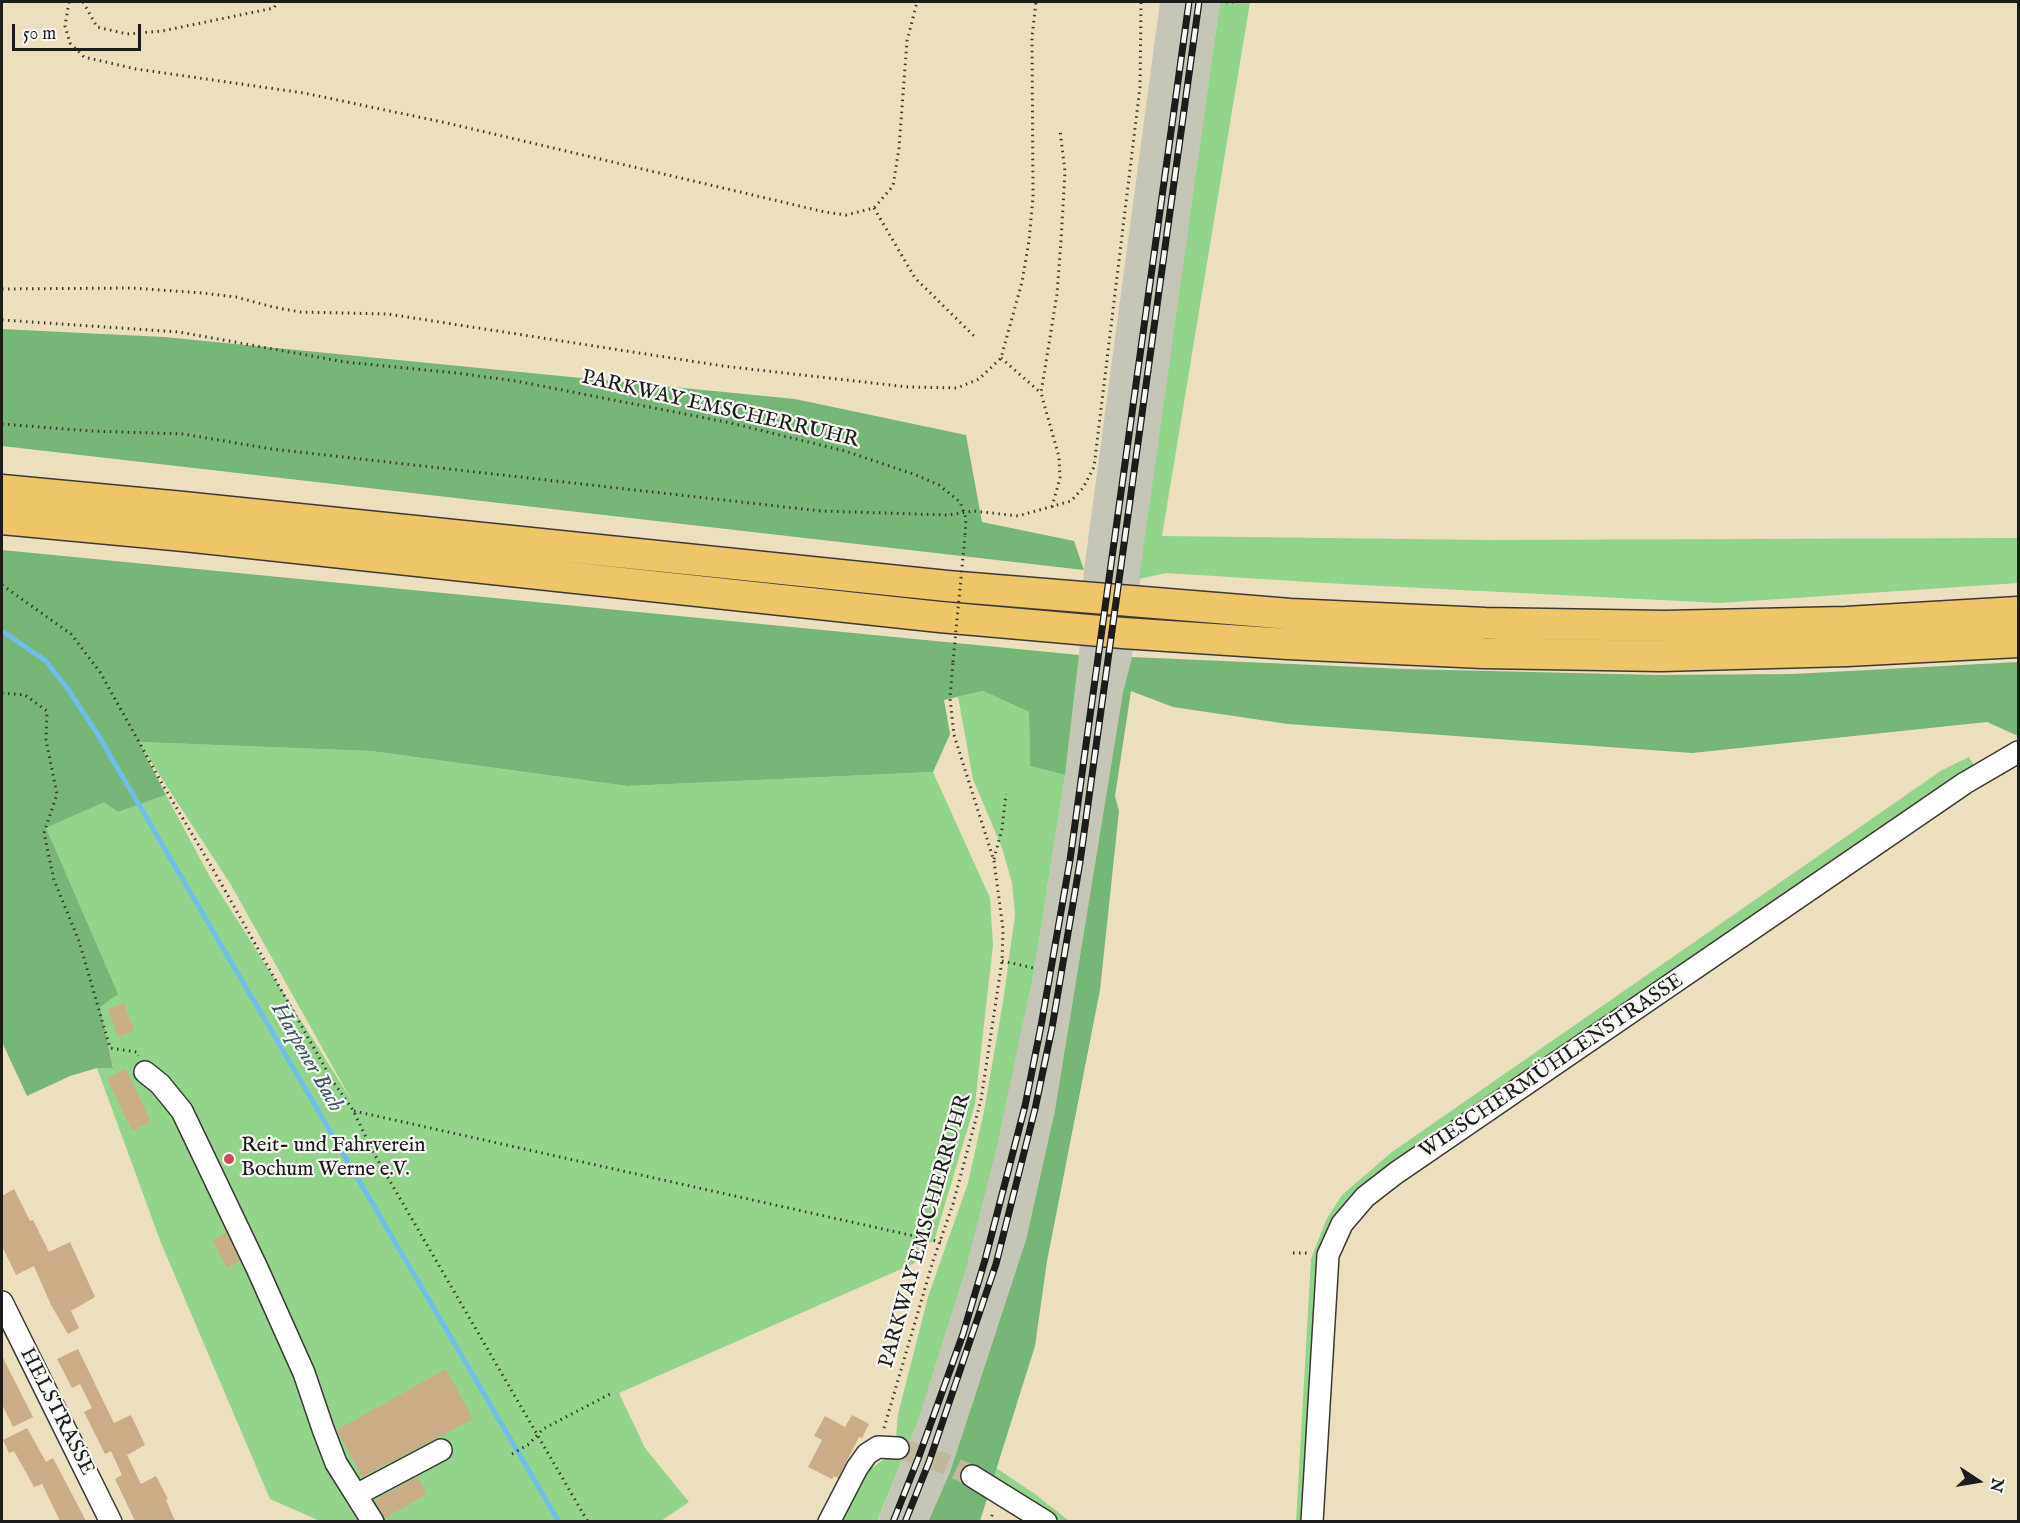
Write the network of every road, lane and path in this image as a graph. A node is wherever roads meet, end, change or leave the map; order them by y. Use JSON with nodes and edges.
{"nodes":[{"id":1,"x":69,"y":2,"type":"edge"},
{"id":2,"x":83,"y":2,"type":"edge"},
{"id":3,"x":277,"y":2,"type":"edge"},
{"id":4,"x":917,"y":2,"type":"edge"},
{"id":5,"x":1036,"y":2,"type":"edge"},
{"id":6,"x":1141,"y":2,"type":"edge"},
{"id":7,"x":1226,"y":2,"type":"edge"},
{"id":8,"x":1236,"y":2,"type":"edge"},
{"id":9,"x":1060,"y":130,"type":"dead end"},
{"id":10,"x":874,"y":208,"type":"junction"},
{"id":11,"x":2,"y":289,"type":"edge"},
{"id":12,"x":2,"y":320,"type":"edge"},
{"id":13,"x":974,"y":336,"type":"dead end"},
{"id":14,"x":1001,"y":358,"type":"junction"},
{"id":15,"x":1041,"y":393,"type":"junction"},
{"id":16,"x":2,"y":424,"type":"edge"},
{"id":17,"x":2,"y":490,"type":"edge"},
{"id":18,"x":1052,"y":507,"type":"junction"},
{"id":19,"x":965,"y":512,"type":"junction"},
{"id":20,"x":2,"y":519,"type":"edge"},
{"id":21,"x":2,"y":585,"type":"edge"},
{"id":22,"x":2019,"y":612,"type":"edge"},
{"id":23,"x":2019,"y":642,"type":"edge"},
{"id":24,"x":2,"y":693,"type":"edge"},
{"id":25,"x":2019,"y":752,"type":"edge"},
{"id":26,"x":1006,"y":794,"type":"dead end"},
{"id":27,"x":993,"y":861,"type":"junction"},
{"id":28,"x":1002,"y":961,"type":"junction"},
{"id":29,"x":1034,"y":968,"type":"dead end"},
{"id":30,"x":145,"y":1072,"type":"joint"},
{"id":31,"x":353,"y":1110,"type":"junction"},
{"id":32,"x":940,"y":1242,"type":"junction"},
{"id":33,"x":2,"y":1302,"type":"edge"},
{"id":34,"x":610,"y":1394,"type":"dead end"},
{"id":35,"x":538,"y":1434,"type":"junction"},
{"id":36,"x":888,"y":1448,"type":"joint"},
{"id":37,"x":441,"y":1450,"type":"dead end"},
{"id":38,"x":512,"y":1454,"type":"dead end"},
{"id":39,"x":972,"y":1476,"type":"tunnel mouth"},
{"id":40,"x":356,"y":1495,"type":"junction"},
{"id":41,"x":111,"y":1521,"type":"edge"},
{"id":42,"x":373,"y":1521,"type":"edge"},
{"id":43,"x":588,"y":1521,"type":"edge"},
{"id":44,"x":829,"y":1521,"type":"edge"},
{"id":45,"x":1046,"y":1521,"type":"edge"},
{"id":46,"x":1312,"y":1521,"type":"edge"}],
"edges":[{"from":1,"to":10,"type":"path"},
{"from":2,"to":3,"type":"path"},
{"from":4,"to":10,"type":"path"},
{"from":5,"to":14,"type":"path"},
{"from":6,"to":18,"type":"path"},
{"from":7,"to":8,"type":"path"},
{"from":9,"to":15,"type":"path"},
{"from":10,"to":13,"type":"path"},
{"from":11,"to":14,"type":"path"},
{"from":12,"to":19,"type":"path","name":"PARKWAY EMSCHERRUHR"},
{"from":14,"to":15,"type":"path"},
{"from":15,"to":18,"type":"path"},
{"from":16,"to":19,"type":"path"},
{"from":17,"to":22,"type":"highway"},
{"from":18,"to":19,"type":"path"},
{"from":19,"to":27,"type":"path","name":"PARKWAY EMSCHERRUHR","bridge":true},
{"from":20,"to":23,"type":"highway"},
{"from":21,"to":31,"type":"path"},
{"from":24,"to":30,"type":"path"},
{"from":25,"to":46,"type":"street","name":"WIESCHERMÜHLENSTRASSE"},
{"from":26,"to":27,"type":"path"},
{"from":27,"to":28,"type":"path","name":"PARKWAY EMSCHERRUHR"},
{"from":28,"to":29,"type":"path"},
{"from":28,"to":32,"type":"path","name":"PARKWAY EMSCHERRUHR"},
{"from":30,"to":40,"type":"street"},
{"from":31,"to":32,"type":"path"},
{"from":31,"to":35,"type":"path"},
{"from":32,"to":36,"type":"path","name":"PARKWAY EMSCHERRUHR"},
{"from":33,"to":41,"type":"street","name":"HELSTRASSE"},
{"from":34,"to":35,"type":"path"},
{"from":35,"to":38,"type":"path"},
{"from":35,"to":43,"type":"path"},
{"from":36,"to":44,"type":"street"},
{"from":37,"to":40,"type":"street"},
{"from":39,"to":45,"type":"street"},
{"from":40,"to":42,"type":"street"}]}
